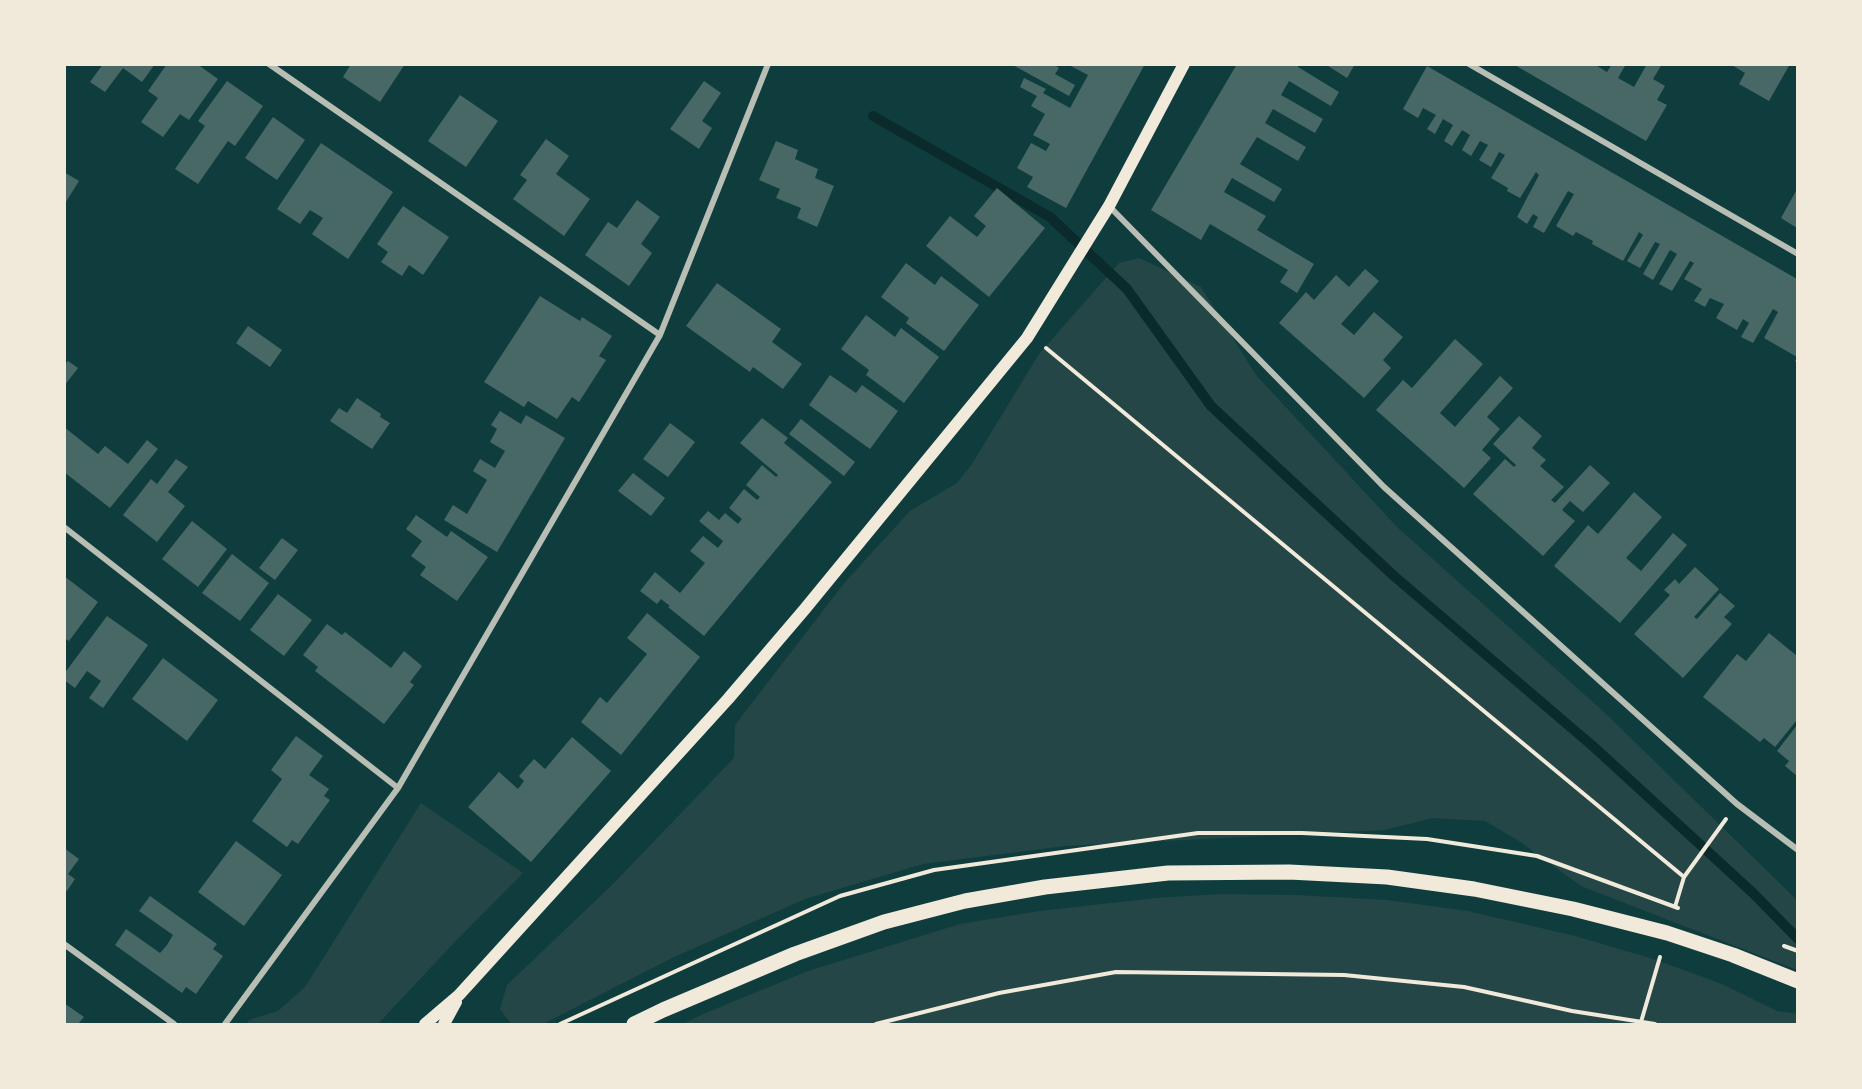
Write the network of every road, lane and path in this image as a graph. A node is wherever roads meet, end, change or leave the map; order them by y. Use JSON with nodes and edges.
{"nodes":[{"id":1,"x":269,"y":64,"type":"edge"},
{"id":2,"x":768,"y":64,"type":"edge"},
{"id":3,"x":1184,"y":64,"type":"edge"},
{"id":4,"x":1469,"y":64,"type":"edge"},
{"id":5,"x":1109,"y":206,"type":"junction"},
{"id":6,"x":1797,"y":254,"type":"edge"},
{"id":7,"x":1030,"y":334,"type":"junction"},
{"id":8,"x":660,"y":335,"type":"junction"},
{"id":9,"x":64,"y":527,"type":"edge"},
{"id":10,"x":398,"y":788,"type":"junction"},
{"id":11,"x":1737,"y":804,"type":"junction"},
{"id":12,"x":1797,"y":850,"type":"edge"},
{"id":13,"x":1684,"y":877,"type":"junction"},
{"id":14,"x":1667,"y":933,"type":"junction"},
{"id":15,"x":64,"y":944,"type":"edge"},
{"id":16,"x":1797,"y":981,"type":"edge"},
{"id":17,"x":459,"y":995,"type":"junction"},
{"id":18,"x":1642,"y":1023,"type":"edge"},
{"id":19,"x":174,"y":1024,"type":"edge"},
{"id":20,"x":225,"y":1024,"type":"edge"},
{"id":21,"x":425,"y":1024,"type":"edge"},
{"id":22,"x":444,"y":1024,"type":"edge"},
{"id":23,"x":634,"y":1024,"type":"edge"},
{"id":24,"x":876,"y":1024,"type":"edge"},
{"id":25,"x":1655,"y":1024,"type":"edge"}],
"edges":[{"from":1,"to":8,"type":"street"},
{"from":2,"to":8,"type":"street"},
{"from":3,"to":5,"type":"main road"},
{"from":4,"to":6,"type":"street"},
{"from":5,"to":7,"type":"main road"},
{"from":5,"to":11,"type":"street"},
{"from":7,"to":13,"type":"path"},
{"from":7,"to":17,"type":"main road"},
{"from":8,"to":10,"type":"street"},
{"from":9,"to":10,"type":"street"},
{"from":10,"to":20,"type":"street"},
{"from":11,"to":12,"type":"street"},
{"from":11,"to":13,"type":"path"},
{"from":13,"to":14,"type":"path"},
{"from":14,"to":16,"type":"main road"},
{"from":14,"to":18,"type":"path"},
{"from":14,"to":23,"type":"main road"},
{"from":15,"to":19,"type":"street"},
{"from":17,"to":21,"type":"main road"},
{"from":17,"to":22,"type":"main road"},
{"from":18,"to":24,"type":"path"},
{"from":18,"to":25,"type":"path"}]}
